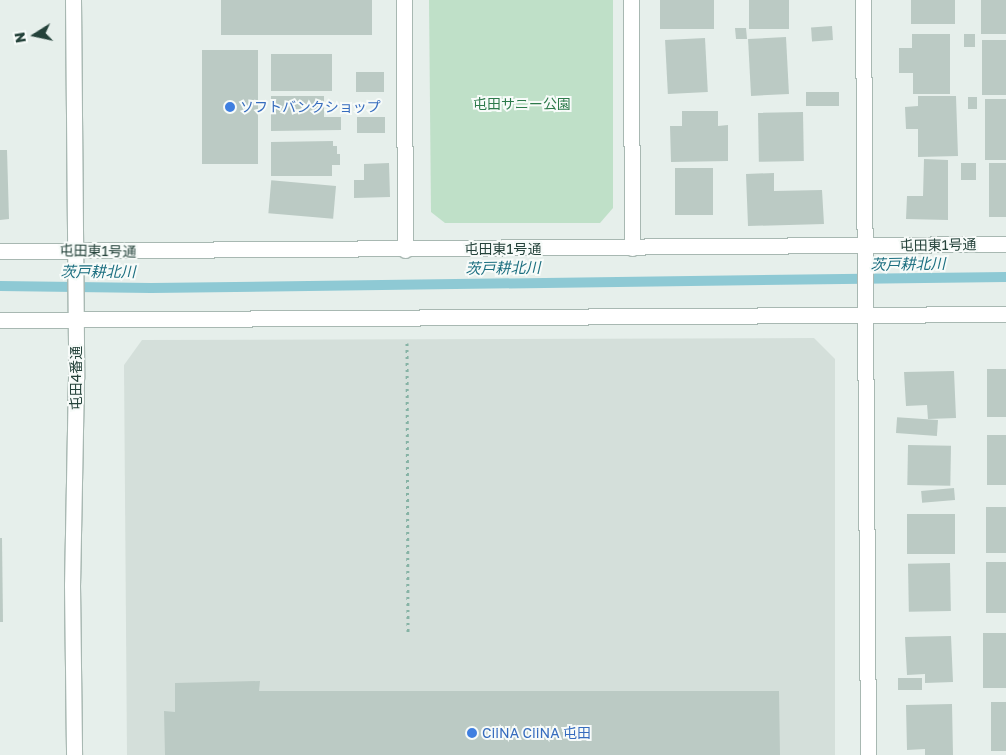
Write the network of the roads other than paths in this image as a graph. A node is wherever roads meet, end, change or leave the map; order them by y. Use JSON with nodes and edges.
{"nodes":[{"id":1,"x":72,"y":0,"type":"edge"},
{"id":2,"x":404,"y":0,"type":"edge"},
{"id":3,"x":631,"y":0,"type":"edge"},
{"id":4,"x":863,"y":0,"type":"edge"},
{"id":5,"x":1006,"y":244,"type":"edge"},
{"id":6,"x":864,"y":246,"type":"junction"},
{"id":7,"x":632,"y":248,"type":"junction"},
{"id":8,"x":76,"y":250,"type":"junction"},
{"id":9,"x":405,"y":250,"type":"junction"},
{"id":10,"x":0,"y":251,"type":"edge"},
{"id":11,"x":1006,"y":314,"type":"edge"},
{"id":12,"x":864,"y":315,"type":"junction"},
{"id":13,"x":0,"y":320,"type":"edge"},
{"id":14,"x":76,"y":320,"type":"junction"},
{"id":15,"x":74,"y":755,"type":"edge"},
{"id":16,"x":868,"y":755,"type":"edge"}],
"edges":[{"from":1,"to":8,"type":"street","name":"屯田4番通"},
{"from":2,"to":9,"type":"street"},
{"from":3,"to":7,"type":"street"},
{"from":4,"to":6,"type":"street"},
{"from":5,"to":6,"type":"street","name":"屯田東1号通"},
{"from":6,"to":7,"type":"street","name":"屯田東1号通"},
{"from":6,"to":12,"type":"street"},
{"from":7,"to":9,"type":"street","name":"屯田東1号通"},
{"from":8,"to":9,"type":"street","name":"屯田東1号通"},
{"from":8,"to":10,"type":"street","name":"屯田東1号通"},
{"from":8,"to":14,"type":"street","name":"屯田4番通"},
{"from":11,"to":12,"type":"street"},
{"from":12,"to":14,"type":"street"},
{"from":12,"to":16,"type":"street"},
{"from":13,"to":14,"type":"street"},
{"from":14,"to":15,"type":"street","name":"屯田4番通"}]}
